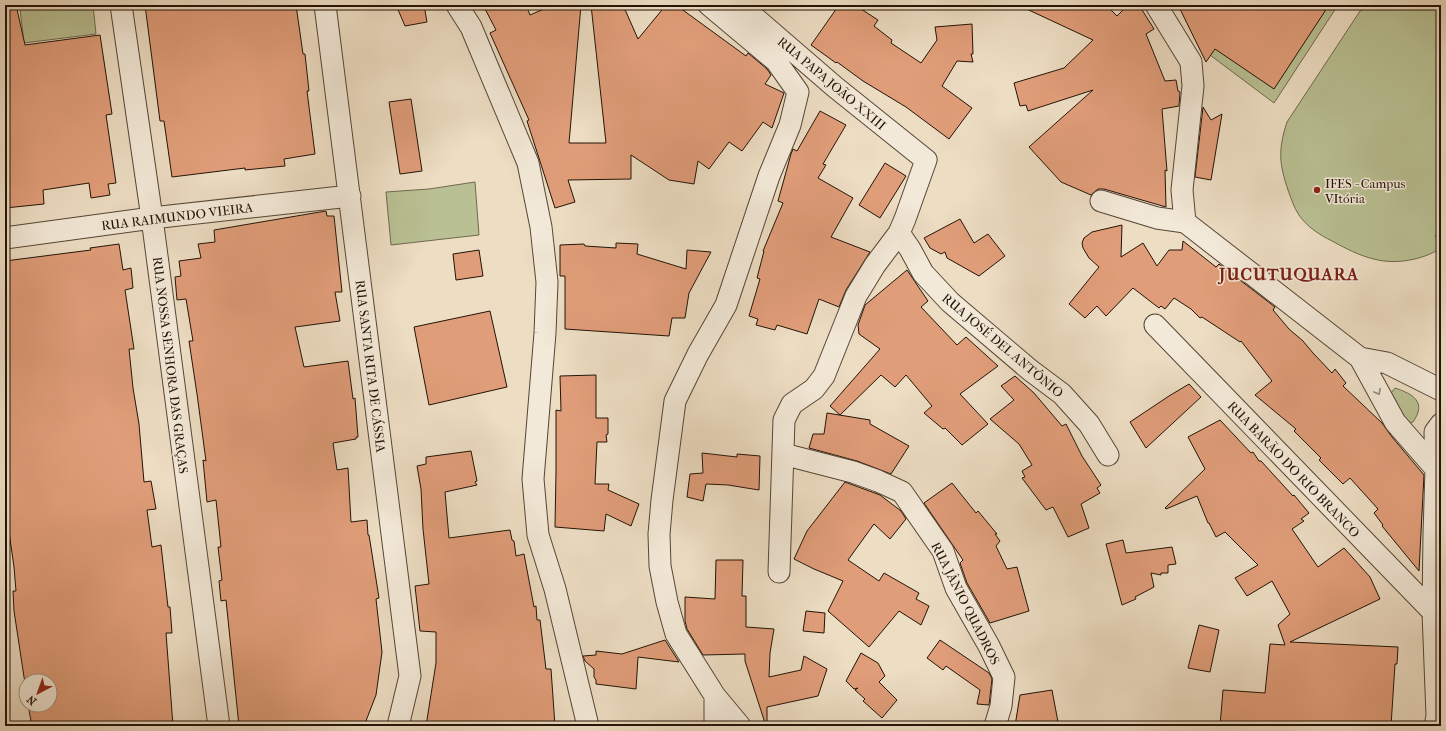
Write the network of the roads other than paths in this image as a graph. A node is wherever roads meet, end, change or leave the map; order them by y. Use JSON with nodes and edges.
{"nodes":[{"id":1,"x":122,"y":5,"type":"edge"},
{"id":2,"x":325,"y":5,"type":"edge"},
{"id":3,"x":457,"y":5,"type":"edge"},
{"id":4,"x":709,"y":5,"type":"edge"},
{"id":5,"x":740,"y":5,"type":"edge"},
{"id":6,"x":1156,"y":5,"type":"edge"},
{"id":7,"x":350,"y":196,"type":"junction"},
{"id":8,"x":1101,"y":202,"type":"dead end"},
{"id":9,"x":152,"y":218,"type":"junction"},
{"id":10,"x":1185,"y":222,"type":"junction"},
{"id":11,"x":899,"y":233,"type":"junction"},
{"id":12,"x":5,"y":238,"type":"edge"},
{"id":13,"x":1154,"y":325,"type":"dead end"},
{"id":14,"x":1360,"y":358,"type":"junction"},
{"id":15,"x":1441,"y":390,"type":"edge"},
{"id":16,"x":1441,"y":424,"type":"edge"},
{"id":17,"x":783,"y":454,"type":"junction"},
{"id":18,"x":1108,"y":455,"type":"dead end"},
{"id":19,"x":1436,"y":469,"type":"junction"},
{"id":20,"x":1441,"y":507,"type":"edge"},
{"id":21,"x":1434,"y":534,"type":"junction"},
{"id":22,"x":778,"y":572,"type":"dead end"},
{"id":23,"x":1434,"y":612,"type":"junction"},
{"id":24,"x":715,"y":696,"type":"junction"},
{"id":25,"x":1438,"y":721,"type":"edge"},
{"id":26,"x":219,"y":726,"type":"edge"},
{"id":27,"x":398,"y":726,"type":"edge"},
{"id":28,"x":588,"y":726,"type":"edge"},
{"id":29,"x":715,"y":726,"type":"edge"},
{"id":30,"x":740,"y":726,"type":"edge"},
{"id":31,"x":995,"y":726,"type":"edge"}],
"edges":[{"from":1,"to":9,"type":"street","name":"RUA NOSSA SENHORA DAS GRAÇAS"},
{"from":2,"to":7,"type":"street","name":"RUA SANTA RITA DE CÁSSIA"},
{"from":3,"to":28,"type":"street"},
{"from":4,"to":24,"type":"street"},
{"from":5,"to":11,"type":"street","name":"RUA PAPA JOÃO XXIII"},
{"from":6,"to":10,"type":"street"},
{"from":7,"to":9,"type":"street","name":"RUA RAIMUNDO VIEIRA"},
{"from":7,"to":27,"type":"street","name":"RUA SANTA RITA DE CÁSSIA"},
{"from":8,"to":10,"type":"street"},
{"from":9,"to":12,"type":"street","name":"RUA RAIMUNDO VIEIRA"},
{"from":9,"to":26,"type":"street","name":"RUA NOSSA SENHORA DAS GRAÇAS"},
{"from":10,"to":14,"type":"street"},
{"from":11,"to":17,"type":"street"},
{"from":11,"to":18,"type":"street","name":"RUA JOSÉ DEL ANTÔNIO"},
{"from":13,"to":23,"type":"street","name":"RUA BARÃO DO RIO BRANCO"},
{"from":14,"to":15,"type":"street"},
{"from":14,"to":19,"type":"street","one_way":true},
{"from":16,"to":19,"type":"street"},
{"from":17,"to":22,"type":"street"},
{"from":17,"to":31,"type":"street","name":"RUA JÂNIO QUADROS"},
{"from":19,"to":21,"type":"street"},
{"from":20,"to":21,"type":"street"},
{"from":21,"to":23,"type":"street"},
{"from":23,"to":25,"type":"street"},
{"from":24,"to":29,"type":"street"},
{"from":24,"to":30,"type":"street"}]}
